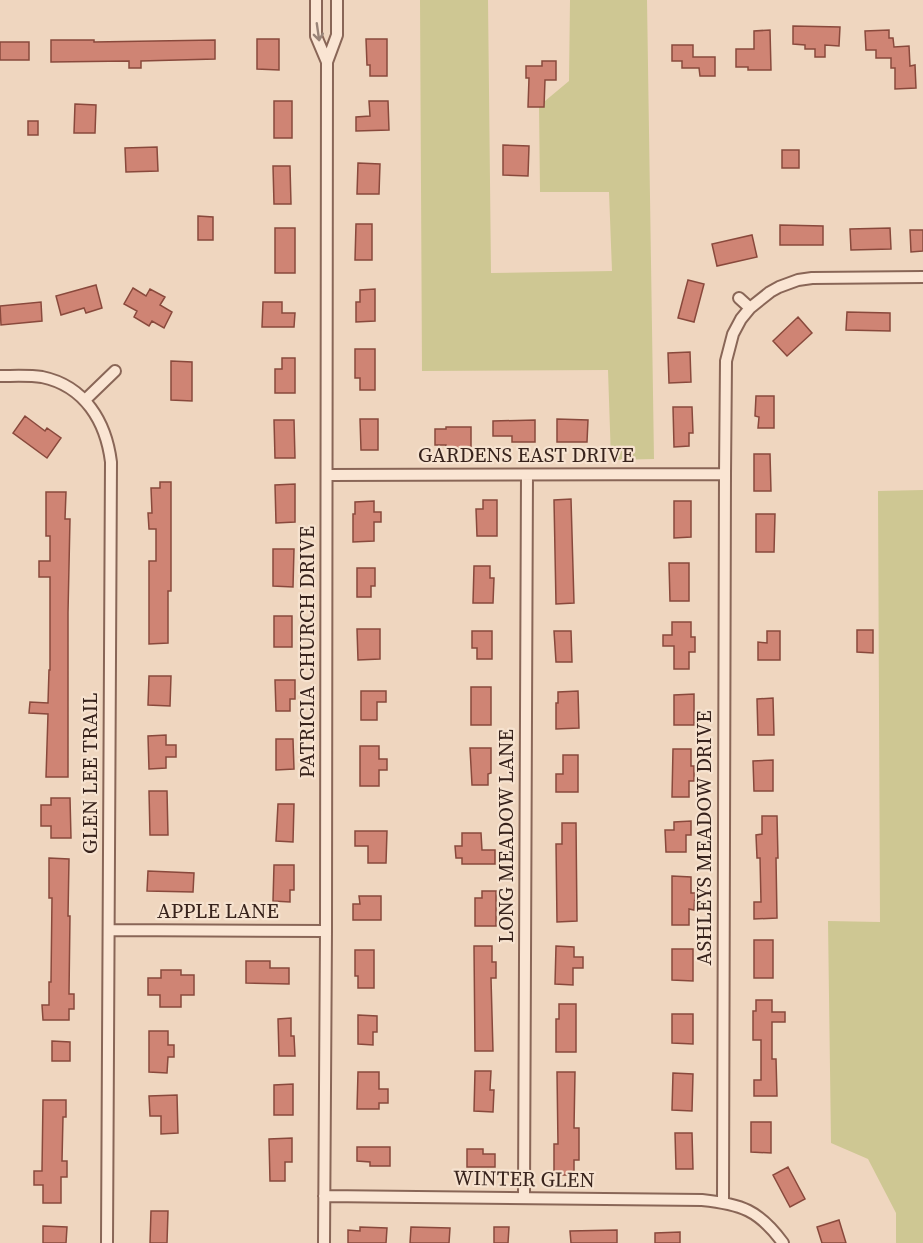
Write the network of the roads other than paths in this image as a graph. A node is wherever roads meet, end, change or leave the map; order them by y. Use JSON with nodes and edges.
{"nodes":[{"id":1,"x":316,"y":0,"type":"edge"},
{"id":2,"x":337,"y":0,"type":"edge"},
{"id":3,"x":327,"y":62,"type":"junction"},
{"id":4,"x":923,"y":277,"type":"edge"},
{"id":5,"x":739,"y":298,"type":"dead end"},
{"id":6,"x":750,"y":308,"type":"junction"},
{"id":7,"x":115,"y":371,"type":"dead end"},
{"id":8,"x":0,"y":376,"type":"edge"},
{"id":9,"x":85,"y":400,"type":"junction"},
{"id":10,"x":725,"y":474,"type":"junction"},
{"id":11,"x":327,"y":475,"type":"junction"},
{"id":12,"x":527,"y":475,"type":"junction"},
{"id":13,"x":109,"y":930,"type":"junction"},
{"id":14,"x":326,"y":931,"type":"junction"},
{"id":15,"x":324,"y":1196,"type":"junction"},
{"id":16,"x":524,"y":1198,"type":"junction"},
{"id":17,"x":723,"y":1202,"type":"junction"},
{"id":18,"x":107,"y":1243,"type":"edge"},
{"id":19,"x":324,"y":1243,"type":"edge"},
{"id":20,"x":783,"y":1243,"type":"edge"}],
"edges":[{"from":1,"to":3,"type":"street","name":"PATRICIA CHURCH DRIVE","one_way":true},
{"from":2,"to":3,"type":"street","name":"PATRICIA CHURCH DRIVE"},
{"from":3,"to":11,"type":"street","name":"PATRICIA CHURCH DRIVE"},
{"from":4,"to":6,"type":"street","name":"ASHLEYS MEADOW DRIVE"},
{"from":5,"to":6,"type":"street"},
{"from":6,"to":10,"type":"street","name":"ASHLEYS MEADOW DRIVE"},
{"from":7,"to":9,"type":"street"},
{"from":8,"to":9,"type":"street","name":"GLEN LEE TRAIL"},
{"from":9,"to":13,"type":"street","name":"GLEN LEE TRAIL"},
{"from":10,"to":12,"type":"street","name":"GARDENS EAST DRIVE"},
{"from":10,"to":17,"type":"street","name":"ASHLEYS MEADOW DRIVE"},
{"from":11,"to":12,"type":"street","name":"GARDENS EAST DRIVE"},
{"from":11,"to":14,"type":"street","name":"PATRICIA CHURCH DRIVE"},
{"from":12,"to":16,"type":"street","name":"LONG MEADOW LANE"},
{"from":13,"to":14,"type":"street","name":"APPLE LANE"},
{"from":13,"to":18,"type":"street","name":"GLEN LEE TRAIL"},
{"from":14,"to":15,"type":"street","name":"PATRICIA CHURCH DRIVE"},
{"from":15,"to":16,"type":"street","name":"WINTER GLEN"},
{"from":15,"to":19,"type":"street","name":"PATRICIA CHURCH DRIVE"},
{"from":16,"to":17,"type":"street","name":"WINTER GLEN"},
{"from":17,"to":20,"type":"street","name":"WINTER GLEN"}]}
